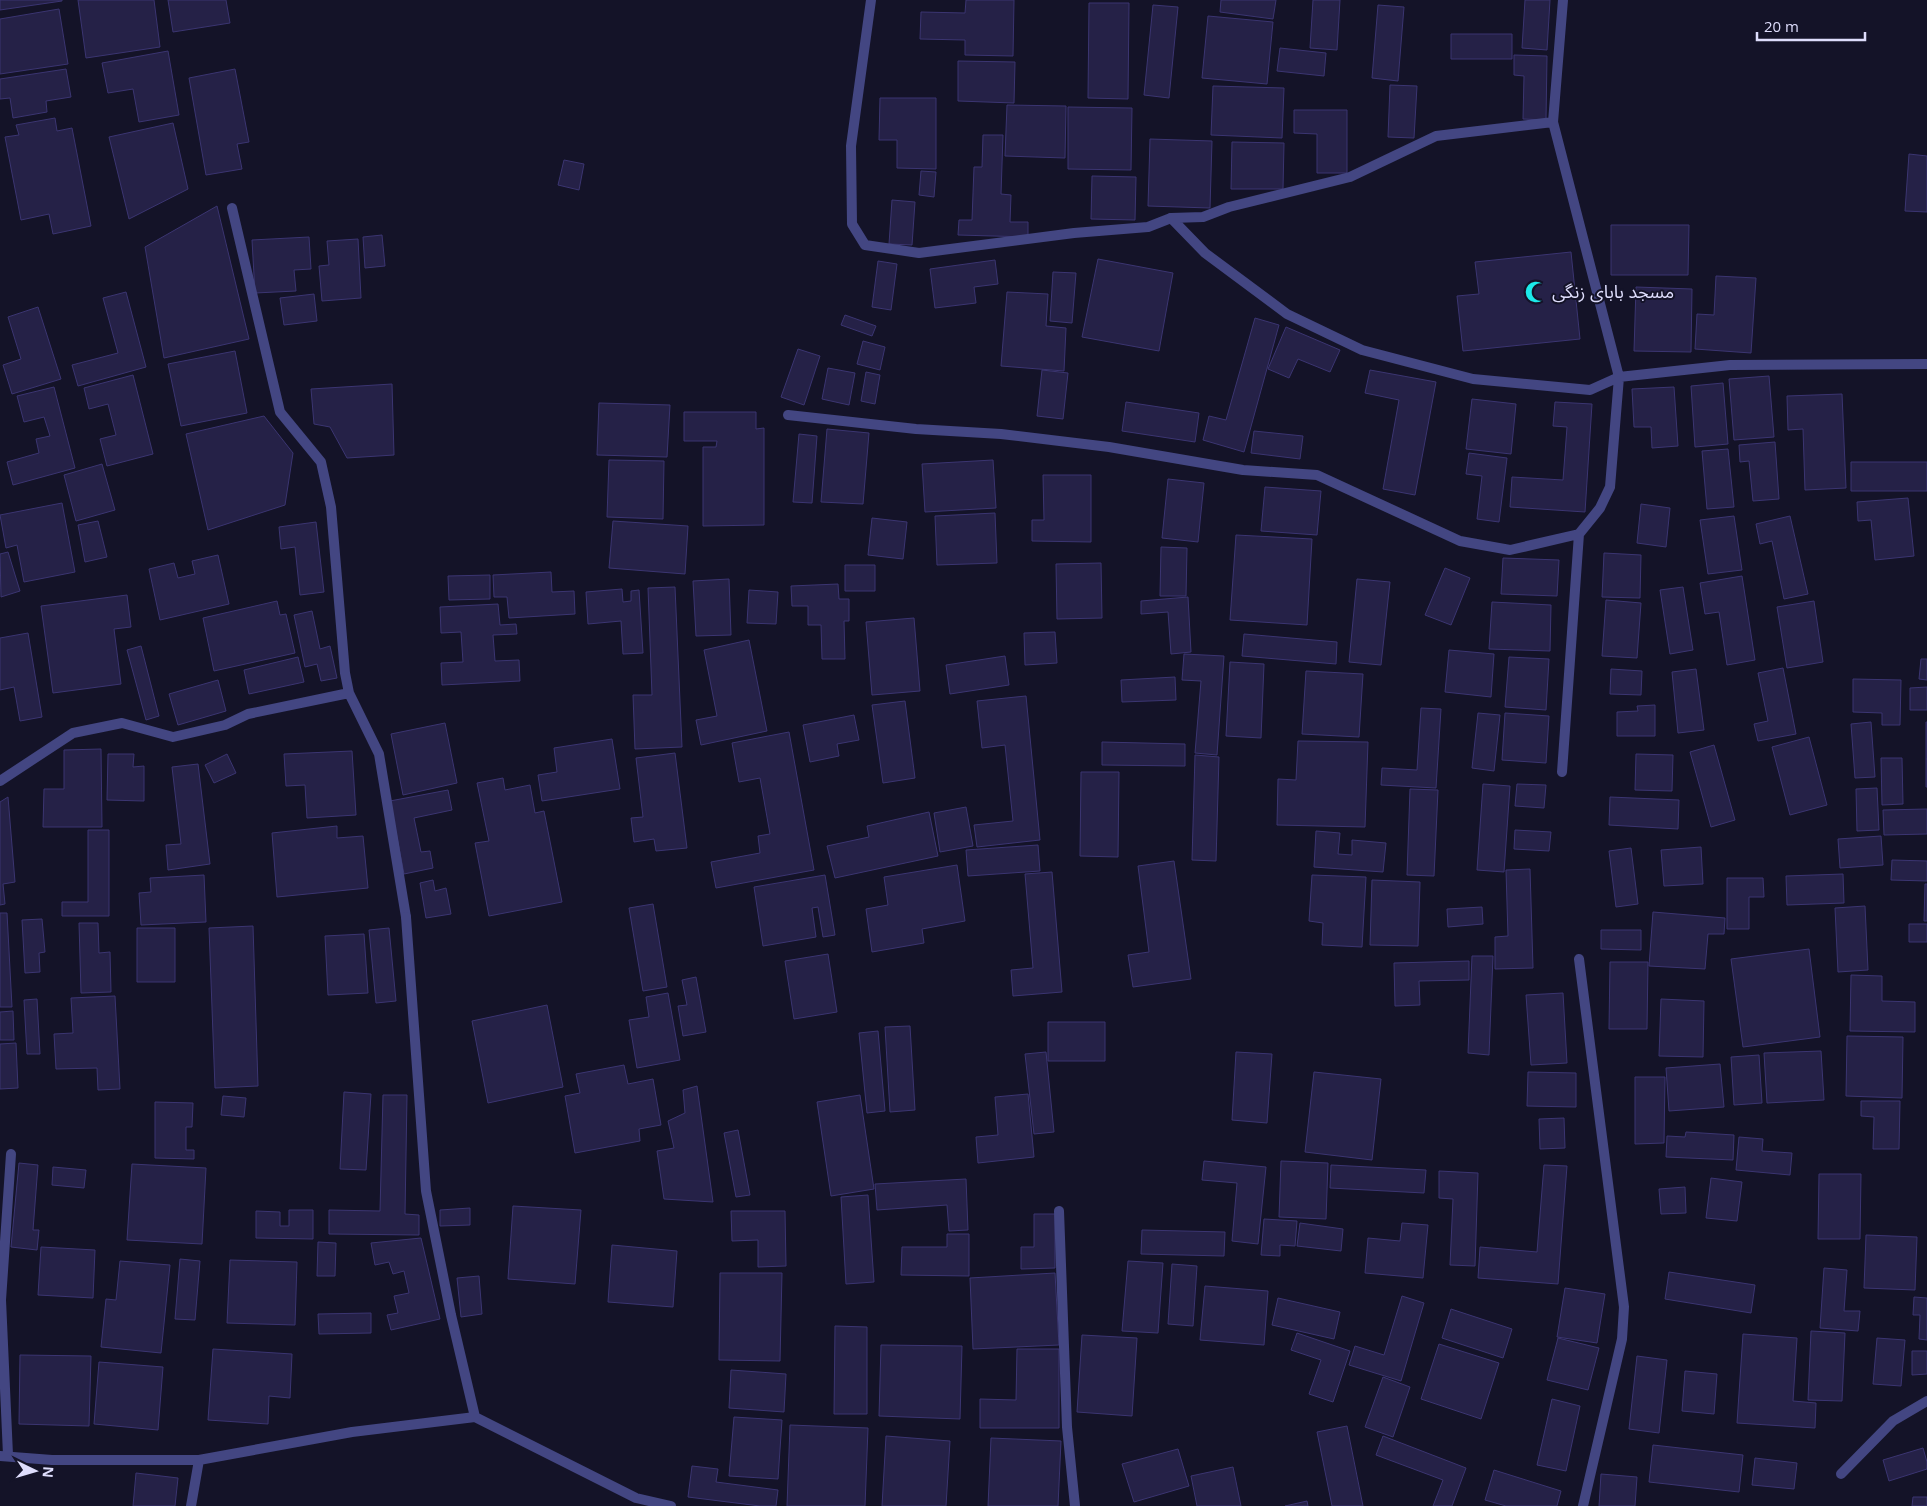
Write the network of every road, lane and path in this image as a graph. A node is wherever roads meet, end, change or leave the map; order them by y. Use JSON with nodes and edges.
{"nodes":[{"id":1,"x":871,"y":0,"type":"edge"},
{"id":2,"x":1564,"y":0,"type":"edge"},
{"id":3,"x":1553,"y":122,"type":"junction"},
{"id":4,"x":232,"y":208,"type":"dead end"},
{"id":5,"x":1171,"y":218,"type":"junction"},
{"id":6,"x":1927,"y":364,"type":"edge"},
{"id":7,"x":1619,"y":377,"type":"junction"},
{"id":8,"x":788,"y":415,"type":"dead end"},
{"id":9,"x":1579,"y":534,"type":"junction"},
{"id":10,"x":350,"y":693,"type":"junction"},
{"id":11,"x":1562,"y":772,"type":"dead end"},
{"id":12,"x":0,"y":781,"type":"edge"},
{"id":13,"x":1579,"y":959,"type":"dead end"},
{"id":14,"x":11,"y":1154,"type":"dead end"},
{"id":15,"x":1058,"y":1211,"type":"dead end"},
{"id":16,"x":1927,"y":1401,"type":"edge"},
{"id":17,"x":475,"y":1417,"type":"junction"},
{"id":18,"x":4,"y":1455,"type":"edge"},
{"id":19,"x":199,"y":1460,"type":"junction"},
{"id":20,"x":1841,"y":1474,"type":"dead end"},
{"id":21,"x":191,"y":1506,"type":"edge"},
{"id":22,"x":671,"y":1506,"type":"edge"},
{"id":23,"x":1075,"y":1506,"type":"edge"},
{"id":24,"x":1583,"y":1506,"type":"edge"}],
"edges":[{"from":1,"to":5,"type":"street"},
{"from":2,"to":3,"type":"street"},
{"from":3,"to":5,"type":"street"},
{"from":3,"to":7,"type":"street"},
{"from":4,"to":10,"type":"street"},
{"from":5,"to":7,"type":"street"},
{"from":6,"to":7,"type":"street"},
{"from":7,"to":9,"type":"street"},
{"from":8,"to":9,"type":"street"},
{"from":9,"to":11,"type":"street"},
{"from":10,"to":12,"type":"street"},
{"from":10,"to":17,"type":"street"},
{"from":13,"to":24,"type":"street"},
{"from":14,"to":18,"type":"street"},
{"from":15,"to":23,"type":"street"},
{"from":16,"to":20,"type":"street"},
{"from":17,"to":19,"type":"street"},
{"from":17,"to":22,"type":"street"},
{"from":18,"to":19,"type":"street"},
{"from":19,"to":21,"type":"street"}]}
